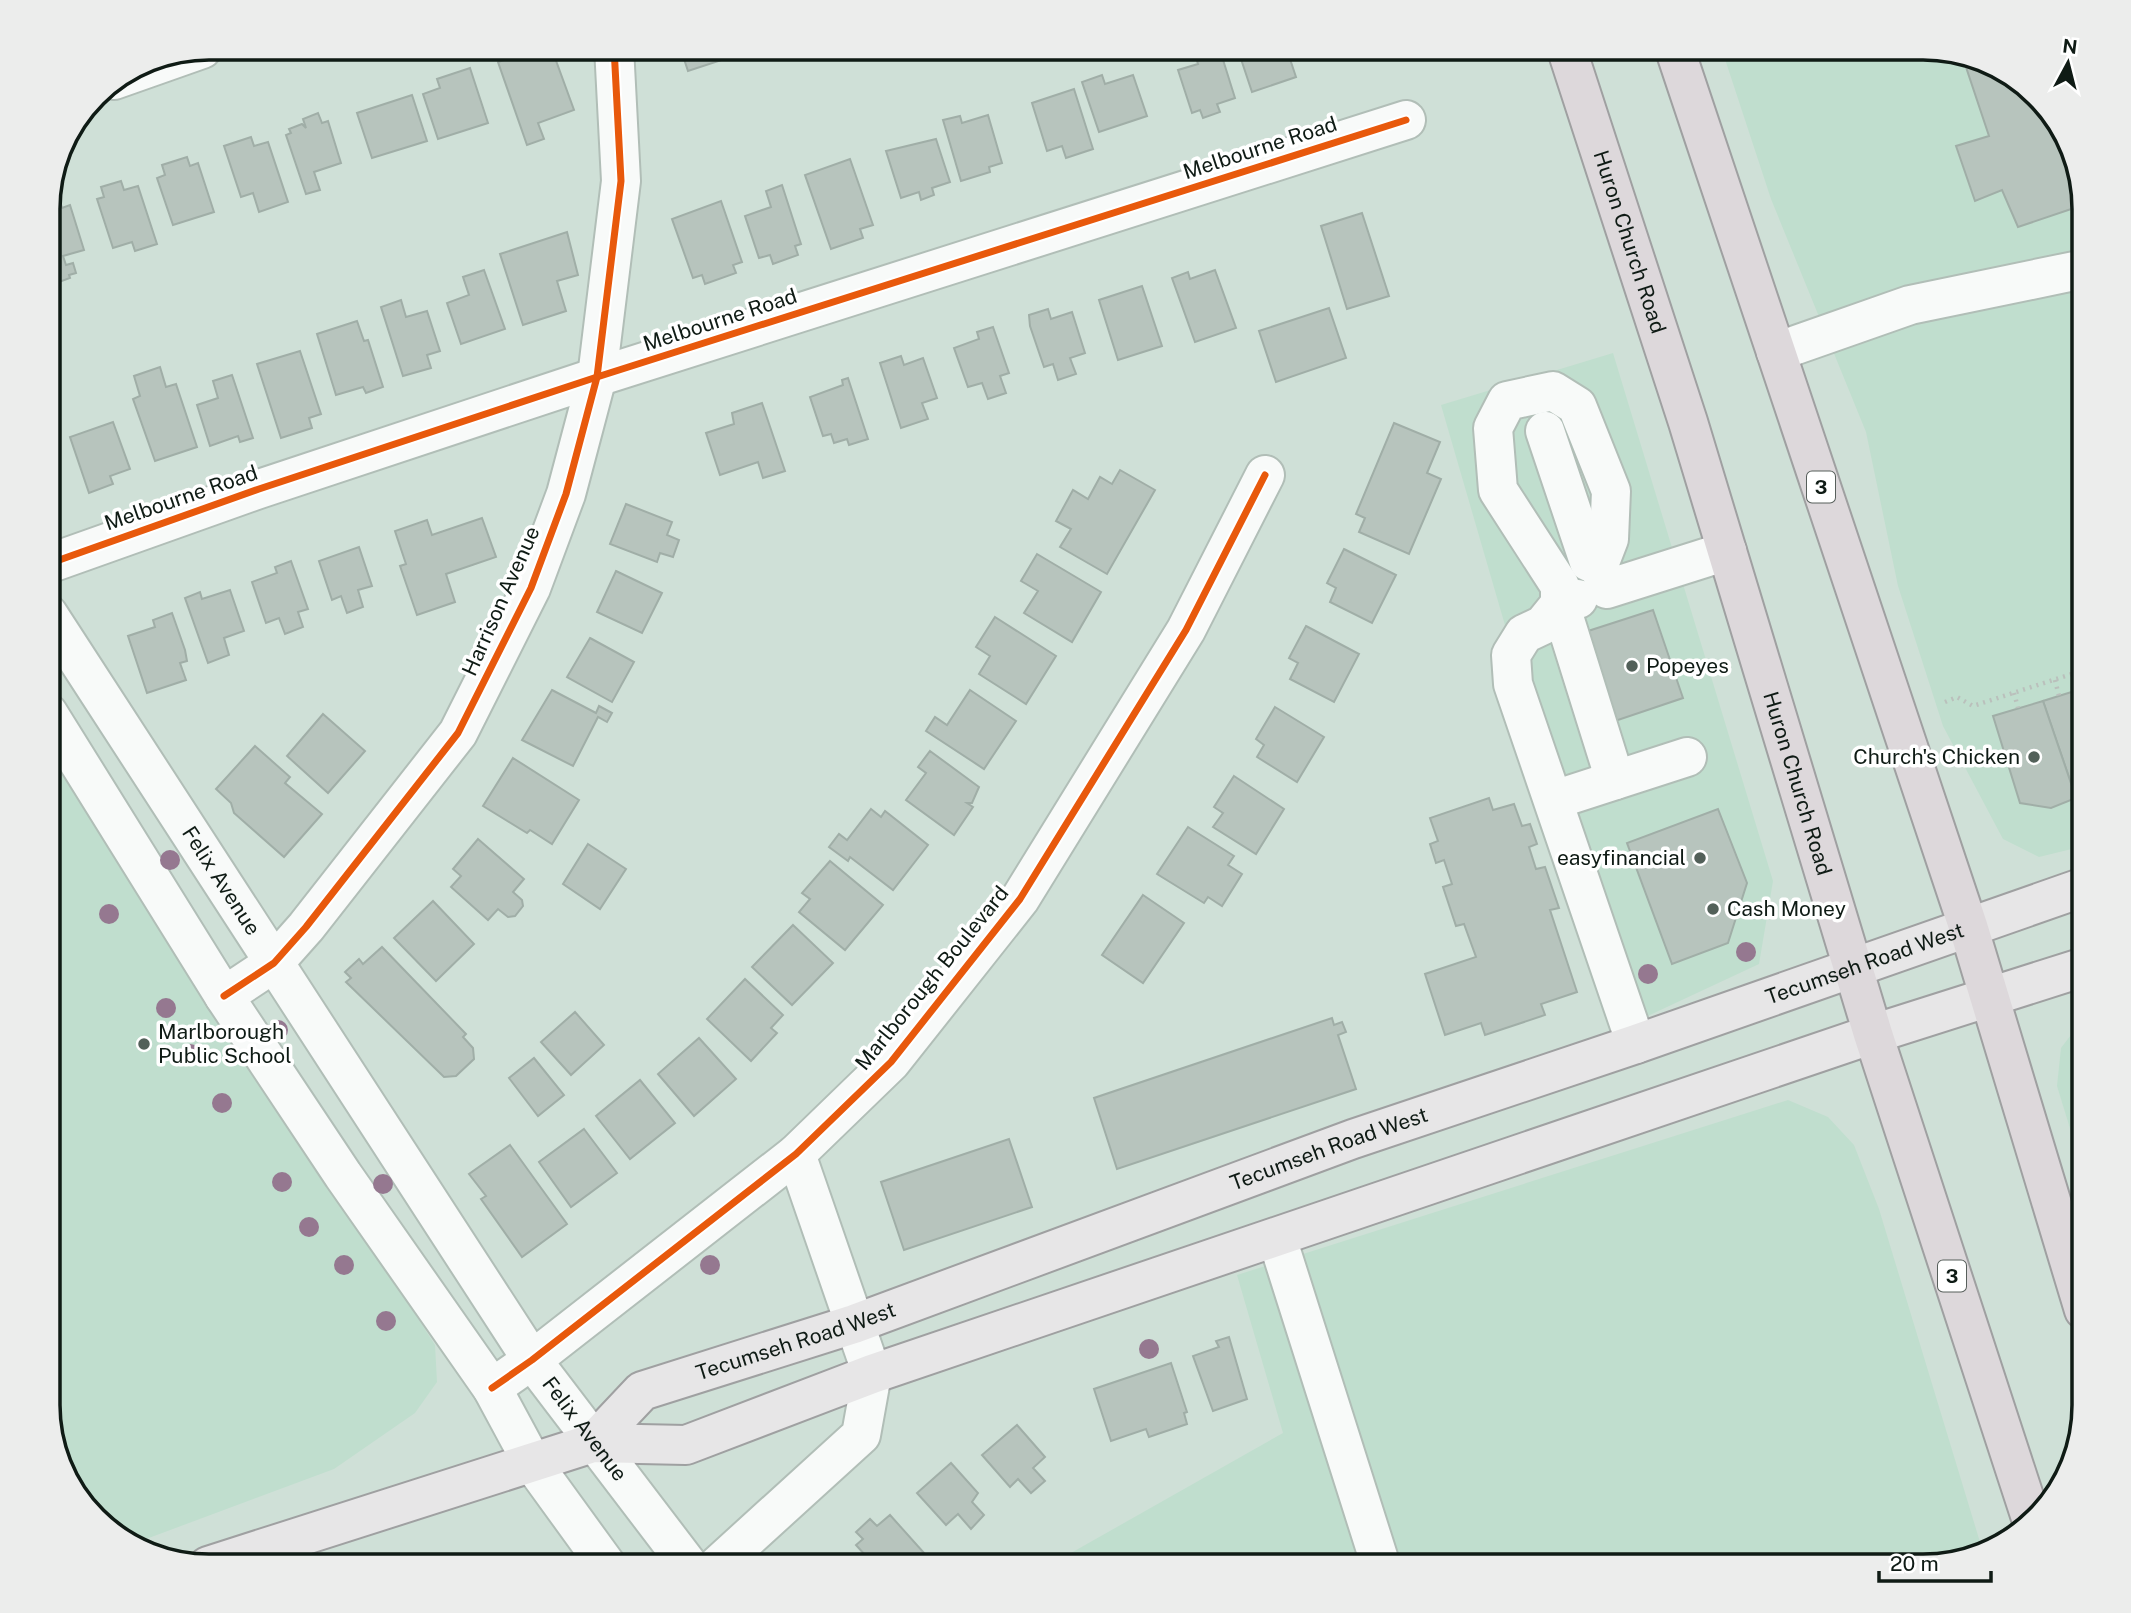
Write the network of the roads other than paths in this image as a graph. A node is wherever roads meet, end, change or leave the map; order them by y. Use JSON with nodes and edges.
{"nodes":[{"id":1,"x":615,"y":60,"type":"edge"},
{"id":2,"x":1570,"y":60,"type":"edge"},
{"id":3,"x":1678,"y":60,"type":"edge"},
{"id":4,"x":1406,"y":120,"type":"dead end"},
{"id":5,"x":2072,"y":271,"type":"edge"},
{"id":6,"x":1776,"y":352,"type":"junction"},
{"id":7,"x":597,"y":377,"type":"junction"},
{"id":8,"x":1545,"y":431,"type":"dead end"},
{"id":9,"x":1265,"y":474,"type":"dead end"},
{"id":10,"x":1727,"y":551,"type":"junction"},
{"id":11,"x":60,"y":560,"type":"edge"},
{"id":12,"x":1603,"y":577,"type":"junction"},
{"id":13,"x":1560,"y":604,"type":"junction"},
{"id":14,"x":60,"y":633,"type":"edge"},
{"id":15,"x":60,"y":732,"type":"edge"},
{"id":16,"x":1687,"y":757,"type":"dead end"},
{"id":17,"x":1615,"y":780,"type":"junction"},
{"id":18,"x":1554,"y":800,"type":"junction"},
{"id":19,"x":2072,"y":891,"type":"edge"},
{"id":20,"x":1968,"y":926,"type":"junction"},
{"id":21,"x":274,"y":963,"type":"junction"},
{"id":22,"x":1852,"y":965,"type":"junction"},
{"id":23,"x":2072,"y":971,"type":"edge"},
{"id":24,"x":224,"y":996,"type":"junction"},
{"id":25,"x":1990,"y":999,"type":"junction"},
{"id":26,"x":1873,"y":1034,"type":"junction"},
{"id":27,"x":1636,"y":1044,"type":"junction"},
{"id":28,"x":393,"y":1149,"type":"junction"},
{"id":29,"x":796,"y":1154,"type":"junction"},
{"id":30,"x":343,"y":1175,"type":"junction"},
{"id":31,"x":1278,"y":1238,"type":"junction"},
{"id":32,"x":2072,"y":1252,"type":"edge"},
{"id":33,"x":854,"y":1324,"type":"junction"},
{"id":34,"x":532,"y":1360,"type":"junction"},
{"id":35,"x":872,"y":1374,"type":"junction"},
{"id":36,"x":492,"y":1388,"type":"junction"},
{"id":37,"x":593,"y":1443,"type":"junction"},
{"id":38,"x":533,"y":1464,"type":"junction"},
{"id":39,"x":2028,"y":1510,"type":"edge"},
{"id":40,"x":246,"y":1554,"type":"edge"},
{"id":41,"x":598,"y":1554,"type":"edge"},
{"id":42,"x":681,"y":1554,"type":"edge"},
{"id":43,"x":730,"y":1554,"type":"edge"},
{"id":44,"x":1377,"y":1554,"type":"edge"}],
"edges":[{"from":1,"to":7,"type":"street","name":"Harrison Avenue"},
{"from":2,"to":10,"type":"highway","name":"Huron Church Road","number":"3"},
{"from":3,"to":6,"type":"highway","number":"3"},
{"from":4,"to":7,"type":"street","name":"Melbourne Road"},
{"from":5,"to":6,"type":"street"},
{"from":6,"to":20,"type":"highway","number":"3"},
{"from":7,"to":11,"type":"street","name":"Melbourne Road"},
{"from":7,"to":21,"type":"street","name":"Harrison Avenue"},
{"from":8,"to":12,"type":"street"},
{"from":9,"to":29,"type":"street","name":"Marlborough Boulevard"},
{"from":10,"to":12,"type":"street"},
{"from":10,"to":22,"type":"highway","name":"Huron Church Road","number":"3"},
{"from":12,"to":13,"type":"street"},
{"from":12,"to":13,"type":"street"},
{"from":13,"to":17,"type":"street"},
{"from":13,"to":18,"type":"street"},
{"from":14,"to":21,"type":"street","name":"Felix Avenue"},
{"from":15,"to":24,"type":"street"},
{"from":16,"to":17,"type":"street"},
{"from":17,"to":18,"type":"street"},
{"from":18,"to":27,"type":"street"},
{"from":19,"to":20,"type":"main road","name":"Tecumseh Road West"},
{"from":20,"to":22,"type":"main road","name":"Tecumseh Road West"},
{"from":20,"to":25,"type":"highway","number":"3"},
{"from":21,"to":24,"type":"street","name":"Harrison Avenue"},
{"from":21,"to":28,"type":"street","name":"Felix Avenue"},
{"from":22,"to":26,"type":"highway","name":"Huron Church Road","number":"3"},
{"from":22,"to":27,"type":"main road","name":"Tecumseh Road West"},
{"from":23,"to":25,"type":"main road","name":"Tecumseh Road West"},
{"from":24,"to":30,"type":"street"},
{"from":25,"to":26,"type":"main road","name":"Tecumseh Road West"},
{"from":25,"to":32,"type":"highway","number":"3"},
{"from":26,"to":31,"type":"main road","name":"Tecumseh Road West"},
{"from":26,"to":39,"type":"highway","name":"Huron Church Road","number":"3"},
{"from":27,"to":33,"type":"main road","name":"Tecumseh Road West"},
{"from":28,"to":30,"type":"street"},
{"from":28,"to":34,"type":"street","name":"Felix Avenue"},
{"from":29,"to":33,"type":"street"},
{"from":29,"to":34,"type":"street","name":"Marlborough Boulevard"},
{"from":30,"to":36,"type":"street"},
{"from":31,"to":35,"type":"main road","name":"Tecumseh Road West"},
{"from":31,"to":44,"type":"street"},
{"from":33,"to":35,"type":"street"},
{"from":33,"to":37,"type":"main road","name":"Tecumseh Road West"},
{"from":34,"to":36,"type":"street","name":"Marlborough Boulevard"},
{"from":34,"to":37,"type":"street","name":"Felix Avenue"},
{"from":35,"to":37,"type":"main road","name":"Tecumseh Road West"},
{"from":35,"to":43,"type":"street"},
{"from":36,"to":38,"type":"street"},
{"from":37,"to":38,"type":"main road","name":"Tecumseh Road West"},
{"from":37,"to":42,"type":"street","name":"Felix Avenue"},
{"from":38,"to":40,"type":"main road","name":"Tecumseh Road West"},
{"from":38,"to":41,"type":"street"}]}
